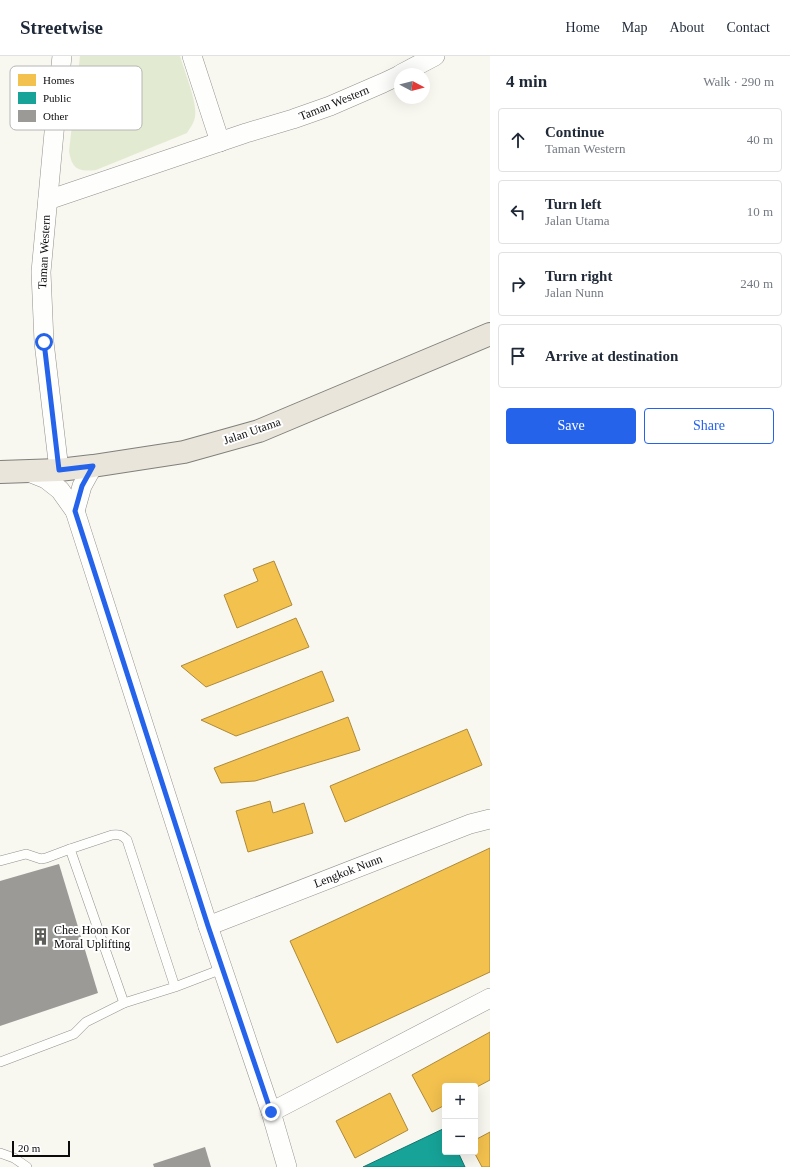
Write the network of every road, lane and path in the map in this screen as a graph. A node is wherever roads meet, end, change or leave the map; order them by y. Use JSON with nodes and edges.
{"nodes":[{"id":1,"x":62,"y":56,"type":"edge"},
{"id":2,"x":192,"y":56,"type":"edge"},
{"id":3,"x":436,"y":56,"type":"edge"},
{"id":4,"x":61,"y":66,"type":"edge"},
{"id":5,"x":413,"y":68,"type":"edge"},
{"id":6,"x":394,"y":77,"type":"edge"},
{"id":7,"x":54,"y":130,"type":"edge"},
{"id":8,"x":220,"y":142,"type":"junction"},
{"id":9,"x":48,"y":200,"type":"junction"},
{"id":10,"x":490,"y":334,"type":"edge"},
{"id":11,"x":93,"y":466,"type":"junction"},
{"id":12,"x":59,"y":470,"type":"junction"},
{"id":13,"x":25,"y":471,"type":"junction"},
{"id":14,"x":0,"y":472,"type":"edge"},
{"id":15,"x":75,"y":511,"type":"junction"},
{"id":16,"x":490,"y":819,"type":"edge"},
{"id":17,"x":70,"y":849,"type":"junction"},
{"id":18,"x":0,"y":861,"type":"edge"},
{"id":19,"x":208,"y":926,"type":"junction"},
{"id":20,"x":222,"y":969,"type":"junction"},
{"id":21,"x":175,"y":987,"type":"junction"},
{"id":22,"x":490,"y":998,"type":"edge"},
{"id":23,"x":124,"y":1003,"type":"junction"},
{"id":24,"x":0,"y":1062,"type":"edge"},
{"id":25,"x":271,"y":1112,"type":"junction"},
{"id":26,"x":0,"y":1153,"type":"edge"},
{"id":27,"x":27,"y":1167,"type":"edge"},
{"id":28,"x":288,"y":1167,"type":"edge"}],
"edges":[{"from":1,"to":4,"type":"street","name":"Taman Western"},
{"from":2,"to":8,"type":"street"},
{"from":3,"to":5,"type":"street","name":"Taman Western"},
{"from":6,"to":8,"type":"street","name":"Taman Western"},
{"from":7,"to":9,"type":"street","name":"Taman Western"},
{"from":8,"to":9,"type":"street","name":"Taman Western"},
{"from":9,"to":12,"type":"street","name":"Taman Western"},
{"from":10,"to":11,"type":"main road","name":"Jalan Utama"},
{"from":11,"to":12,"type":"main road","name":"Jalan Utama"},
{"from":11,"to":15,"type":"street"},
{"from":12,"to":13,"type":"main road","name":"Jalan Utama"},
{"from":13,"to":14,"type":"main road","name":"Jalan Utama"},
{"from":13,"to":15,"type":"street"},
{"from":15,"to":19,"type":"street"},
{"from":16,"to":19,"type":"street","name":"Lengkok Nunn"},
{"from":17,"to":18,"type":"lane"},
{"from":17,"to":21,"type":"lane"},
{"from":17,"to":23,"type":"lane"},
{"from":19,"to":20,"type":"street"},
{"from":20,"to":21,"type":"lane"},
{"from":20,"to":25,"type":"street"},
{"from":21,"to":23,"type":"lane"},
{"from":22,"to":25,"type":"street"},
{"from":23,"to":24,"type":"lane"},
{"from":25,"to":28,"type":"street"},
{"from":26,"to":27,"type":"lane"}]}
